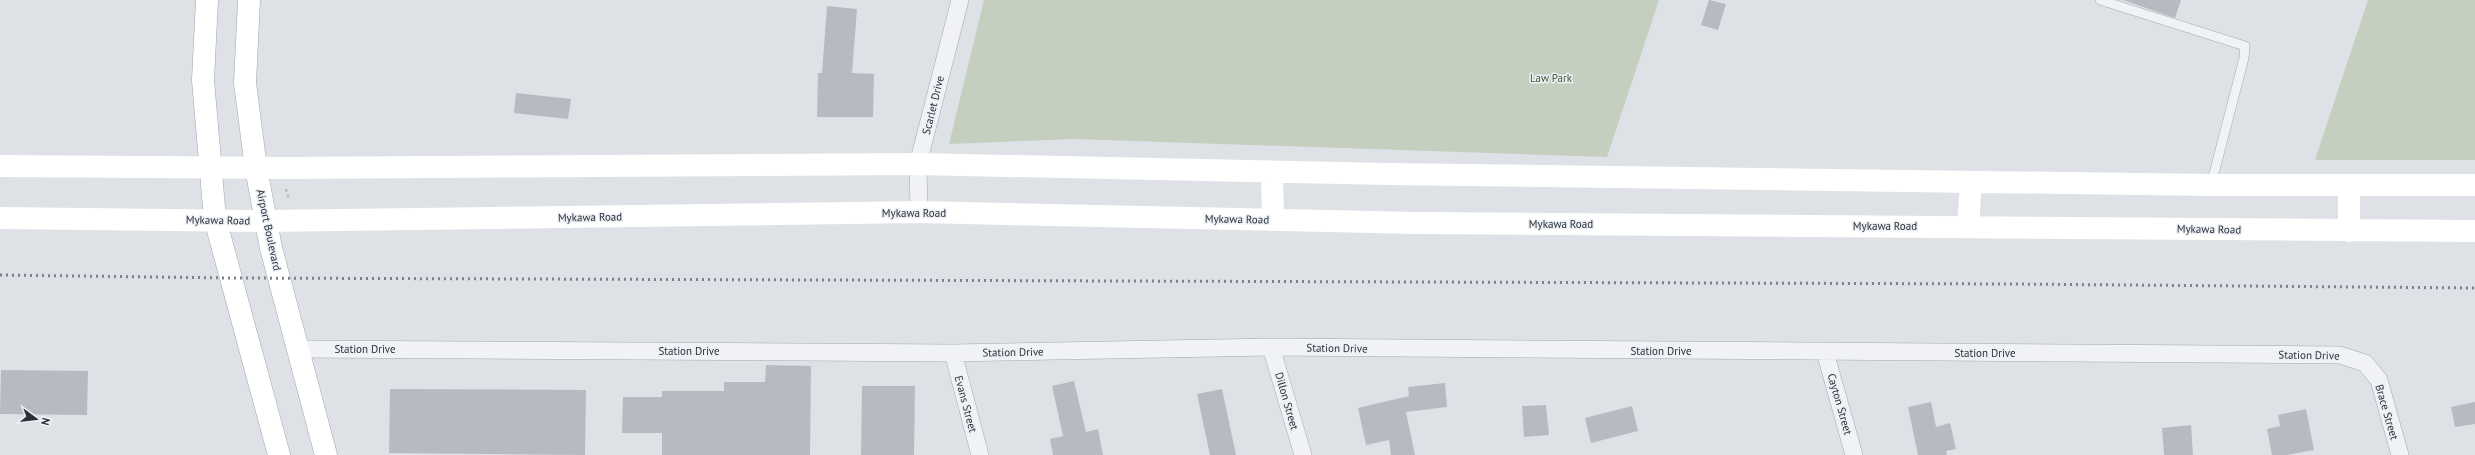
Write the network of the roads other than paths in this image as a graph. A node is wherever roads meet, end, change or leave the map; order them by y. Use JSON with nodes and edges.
{"nodes":[{"id":1,"x":207,"y":0,"type":"edge"},
{"id":2,"x":249,"y":0,"type":"edge"},
{"id":3,"x":960,"y":0,"type":"edge"},
{"id":4,"x":2100,"y":0,"type":"edge"},
{"id":5,"x":918,"y":164,"type":"junction"},
{"id":6,"x":0,"y":166,"type":"edge"},
{"id":7,"x":210,"y":167,"type":"junction"},
{"id":8,"x":256,"y":168,"type":"junction"},
{"id":9,"x":1272,"y":173,"type":"junction"},
{"id":10,"x":1971,"y":182,"type":"junction"},
{"id":11,"x":2211,"y":185,"type":"junction"},
{"id":12,"x":2349,"y":185,"type":"junction"},
{"id":13,"x":2475,"y":185,"type":"edge"},
{"id":14,"x":919,"y":212,"type":"junction"},
{"id":15,"x":0,"y":218,"type":"edge"},
{"id":16,"x":215,"y":219,"type":"junction"},
{"id":17,"x":1273,"y":219,"type":"junction"},
{"id":18,"x":265,"y":221,"type":"junction"},
{"id":19,"x":1968,"y":226,"type":"junction"},
{"id":20,"x":2349,"y":231,"type":"junction"},
{"id":21,"x":2475,"y":231,"type":"edge"},
{"id":22,"x":1271,"y":347,"type":"junction"},
{"id":23,"x":298,"y":349,"type":"junction"},
{"id":24,"x":1825,"y":352,"type":"junction"},
{"id":25,"x":952,"y":353,"type":"junction"},
{"id":26,"x":2371,"y":370,"type":"joint"},
{"id":27,"x":280,"y":455,"type":"edge"},
{"id":28,"x":326,"y":455,"type":"edge"},
{"id":29,"x":980,"y":455,"type":"edge"},
{"id":30,"x":1303,"y":455,"type":"edge"},
{"id":31,"x":1854,"y":455,"type":"edge"},
{"id":32,"x":2400,"y":455,"type":"edge"}],
"edges":[{"from":1,"to":7,"type":"main road"},
{"from":2,"to":8,"type":"main road","name":"Airport Boulevard"},
{"from":3,"to":5,"type":"street","name":"Scarlet Drive"},
{"from":4,"to":11,"type":"lane"},
{"from":5,"to":8,"type":"main road"},
{"from":5,"to":9,"type":"main road"},
{"from":5,"to":14,"type":"street","name":"Scarlet Drive"},
{"from":6,"to":7,"type":"main road"},
{"from":7,"to":8,"type":"main road"},
{"from":7,"to":16,"type":"main road"},
{"from":8,"to":18,"type":"main road","name":"Airport Boulevard"},
{"from":9,"to":10,"type":"main road"},
{"from":9,"to":17,"type":"main road"},
{"from":10,"to":11,"type":"main road"},
{"from":10,"to":19,"type":"main road"},
{"from":11,"to":12,"type":"main road"},
{"from":12,"to":13,"type":"main road"},
{"from":12,"to":20,"type":"main road"},
{"from":14,"to":17,"type":"main road","name":"Mykawa Road"},
{"from":14,"to":18,"type":"main road","name":"Mykawa Road"},
{"from":15,"to":16,"type":"main road","name":"Mykawa Road"},
{"from":16,"to":18,"type":"main road","name":"Mykawa Road"},
{"from":16,"to":27,"type":"main road"},
{"from":17,"to":19,"type":"main road","name":"Mykawa Road"},
{"from":18,"to":23,"type":"main road","name":"Airport Boulevard"},
{"from":19,"to":20,"type":"main road","name":"Mykawa Road"},
{"from":20,"to":21,"type":"main road","name":"Mykawa Road"},
{"from":22,"to":24,"type":"street","name":"Station Drive"},
{"from":22,"to":25,"type":"street","name":"Station Drive"},
{"from":22,"to":30,"type":"street","name":"Dillon Street"},
{"from":23,"to":25,"type":"street","name":"Station Drive"},
{"from":23,"to":28,"type":"main road","name":"Airport Boulevard"},
{"from":24,"to":26,"type":"street","name":"Station Drive"},
{"from":24,"to":31,"type":"street","name":"Cayton Street"},
{"from":25,"to":29,"type":"street","name":"Evans Street"},
{"from":26,"to":32,"type":"street","name":"Brace Street"}]}
